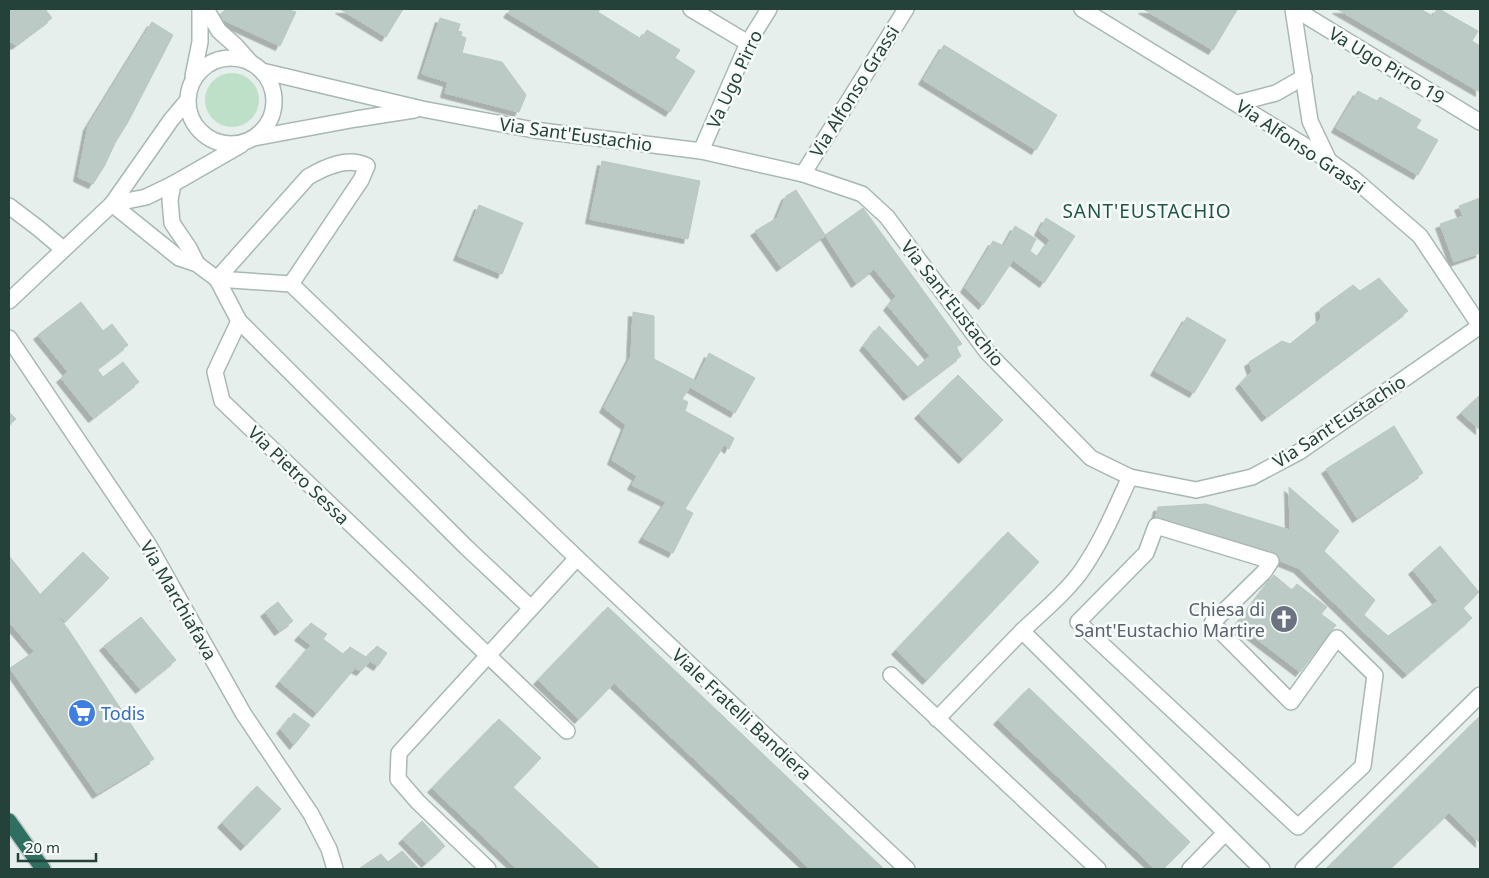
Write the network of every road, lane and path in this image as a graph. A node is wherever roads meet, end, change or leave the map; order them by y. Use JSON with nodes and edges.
{"nodes":[{"id":1,"x":200,"y":9,"type":"edge"},
{"id":2,"x":206,"y":9,"type":"edge"},
{"id":3,"x":691,"y":9,"type":"edge"},
{"id":4,"x":769,"y":9,"type":"edge"},
{"id":5,"x":906,"y":9,"type":"edge"},
{"id":6,"x":1082,"y":9,"type":"edge"},
{"id":7,"x":1294,"y":9,"type":"edge"},
{"id":8,"x":748,"y":43,"type":"junction"},
{"id":9,"x":256,"y":67,"type":"junction"},
{"id":10,"x":1304,"y":77,"type":"junction"},
{"id":11,"x":193,"y":78,"type":"junction"},
{"id":12,"x":187,"y":101,"type":"junction"},
{"id":13,"x":1238,"y":103,"type":"junction"},
{"id":14,"x":422,"y":109,"type":"junction"},
{"id":15,"x":1480,"y":122,"type":"edge"},
{"id":16,"x":249,"y":140,"type":"junction"},
{"id":17,"x":701,"y":151,"type":"junction"},
{"id":18,"x":1328,"y":160,"type":"junction"},
{"id":19,"x":803,"y":174,"type":"junction"},
{"id":20,"x":173,"y":184,"type":"junction"},
{"id":21,"x":112,"y":204,"type":"junction"},
{"id":22,"x":9,"y":206,"type":"edge"},
{"id":23,"x":62,"y":249,"type":"junction"},
{"id":24,"x":197,"y":264,"type":"junction"},
{"id":25,"x":217,"y":279,"type":"junction"},
{"id":26,"x":291,"y":284,"type":"junction"},
{"id":27,"x":9,"y":301,"type":"edge"},
{"id":28,"x":239,"y":321,"type":"junction"},
{"id":29,"x":1480,"y":326,"type":"edge"},
{"id":30,"x":9,"y":338,"type":"edge"},
{"id":31,"x":1130,"y":477,"type":"junction"},
{"id":32,"x":577,"y":558,"type":"junction"},
{"id":33,"x":531,"y":608,"type":"junction"},
{"id":34,"x":1078,"y":622,"type":"joint"},
{"id":35,"x":1022,"y":631,"type":"junction"},
{"id":36,"x":488,"y":655,"type":"junction"},
{"id":37,"x":891,"y":675,"type":"dead end"},
{"id":38,"x":1479,"y":699,"type":"edge"},
{"id":39,"x":937,"y":719,"type":"junction"},
{"id":40,"x":567,"y":731,"type":"dead end"},
{"id":41,"x":9,"y":820,"type":"edge"},
{"id":42,"x":1225,"y":833,"type":"junction"},
{"id":43,"x":42,"y":869,"type":"edge"},
{"id":44,"x":335,"y":869,"type":"edge"},
{"id":45,"x":488,"y":869,"type":"edge"},
{"id":46,"x":906,"y":869,"type":"edge"},
{"id":47,"x":1098,"y":869,"type":"edge"},
{"id":48,"x":1190,"y":869,"type":"edge"},
{"id":49,"x":1262,"y":869,"type":"edge"},
{"id":50,"x":1303,"y":869,"type":"edge"}],
"edges":[{"from":1,"to":11,"type":"street"},
{"from":2,"to":9,"type":"street"},
{"from":3,"to":8,"type":"street"},
{"from":4,"to":8,"type":"street","name":"Va Ugo Pirro"},
{"from":5,"to":19,"type":"street","name":"Via Alfonso Grassi"},
{"from":6,"to":13,"type":"street","name":"Via Alfonso Grassi"},
{"from":7,"to":10,"type":"street"},
{"from":7,"to":15,"type":"street","name":"Va Ugo Pirro 19"},
{"from":8,"to":17,"type":"street","name":"Va Ugo Pirro"},
{"from":9,"to":11,"type":"street"},
{"from":9,"to":14,"type":"street","name":"Via Sant'Eustachio"},
{"from":9,"to":16,"type":"street"},
{"from":10,"to":13,"type":"street"},
{"from":10,"to":18,"type":"street"},
{"from":11,"to":12,"type":"street"},
{"from":12,"to":16,"type":"street"},
{"from":12,"to":21,"type":"street"},
{"from":13,"to":18,"type":"street","name":"Via Alfonso Grassi"},
{"from":14,"to":16,"type":"street","name":"Via Sant'Eustachio"},
{"from":14,"to":17,"type":"street","name":"Via Sant'Eustachio"},
{"from":16,"to":20,"type":"street"},
{"from":17,"to":19,"type":"street","name":"Via Sant'Eustachio"},
{"from":18,"to":29,"type":"street","name":"Via Alfonso Grassi"},
{"from":19,"to":31,"type":"street","name":"Via Sant'Eustachio"},
{"from":20,"to":21,"type":"street"},
{"from":20,"to":24,"type":"street"},
{"from":21,"to":23,"type":"street"},
{"from":21,"to":24,"type":"street"},
{"from":22,"to":23,"type":"street"},
{"from":23,"to":27,"type":"street"},
{"from":24,"to":25,"type":"street"},
{"from":25,"to":26,"type":"street"},
{"from":25,"to":26,"type":"street"},
{"from":25,"to":28,"type":"street"},
{"from":26,"to":32,"type":"street","name":"Viale Fratelli Bandiera"},
{"from":28,"to":33,"type":"street"},
{"from":28,"to":36,"type":"street","name":"Via Pietro Sessa"},
{"from":29,"to":31,"type":"street","name":"Via Sant'Eustachio"},
{"from":30,"to":44,"type":"street","name":"Via Marchiafava"},
{"from":31,"to":35,"type":"street"},
{"from":32,"to":33,"type":"street"},
{"from":32,"to":46,"type":"street","name":"Viale Fratelli Bandiera"},
{"from":33,"to":36,"type":"street"},
{"from":34,"to":34,"type":"street"},
{"from":35,"to":39,"type":"street"},
{"from":35,"to":42,"type":"street"},
{"from":36,"to":40,"type":"street","name":"Via Pietro Sessa"},
{"from":36,"to":45,"type":"street"},
{"from":37,"to":39,"type":"street"},
{"from":38,"to":50,"type":"street"},
{"from":39,"to":47,"type":"street"},
{"from":41,"to":43,"type":"highway"},
{"from":42,"to":48,"type":"street"},
{"from":42,"to":49,"type":"street"}]}
